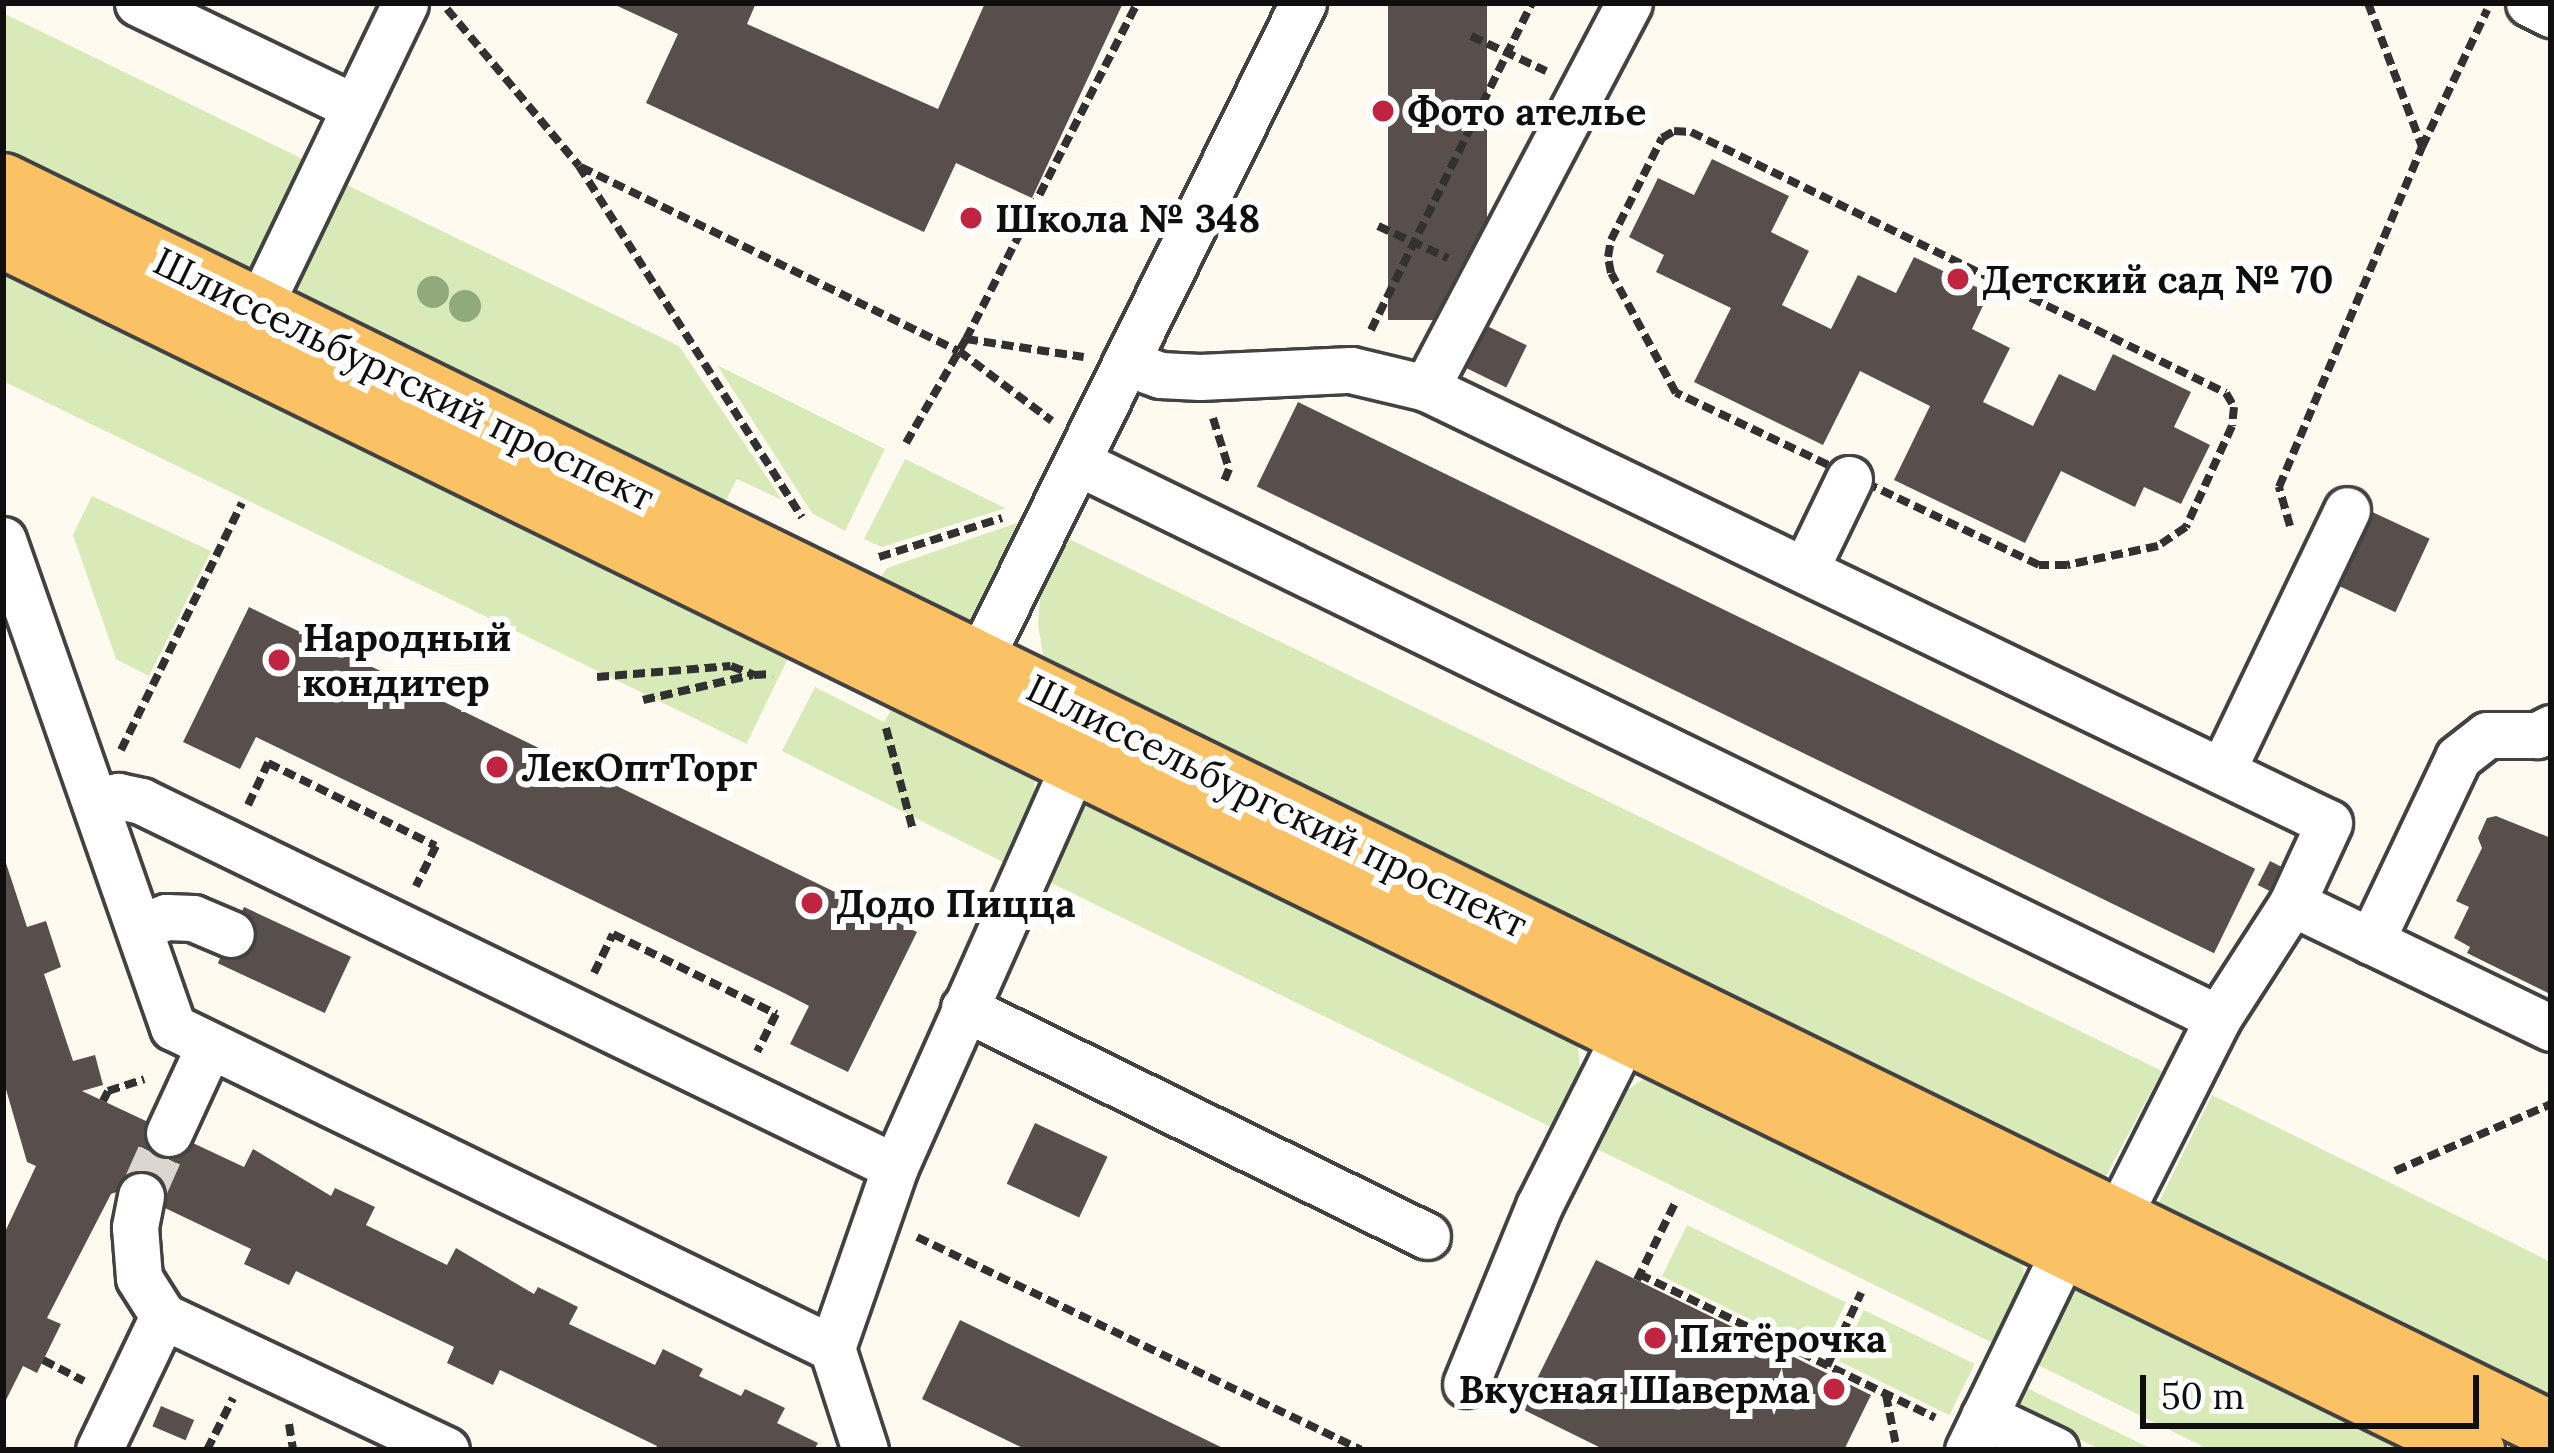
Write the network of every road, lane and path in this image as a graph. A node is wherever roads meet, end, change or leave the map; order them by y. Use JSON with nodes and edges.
{"nodes":[{"id":1,"x":138,"y":3,"type":"edge"},
{"id":2,"x":405,"y":3,"type":"edge"},
{"id":3,"x":442,"y":3,"type":"edge"},
{"id":4,"x":1137,"y":3,"type":"edge"},
{"id":5,"x":1303,"y":3,"type":"edge"},
{"id":6,"x":1532,"y":3,"type":"edge"},
{"id":7,"x":1629,"y":3,"type":"edge"},
{"id":8,"x":2368,"y":3,"type":"edge"},
{"id":9,"x":2491,"y":3,"type":"edge"},
{"id":10,"x":2529,"y":3,"type":"edge"},
{"id":11,"x":2551,"y":14,"type":"edge"},
{"id":12,"x":1471,"y":36,"type":"dead end"},
{"id":13,"x":1508,"y":53,"type":"junction"},
{"id":14,"x":1584,"y":89,"type":"junction"},
{"id":15,"x":354,"y":107,"type":"junction"},
{"id":16,"x":2422,"y":148,"type":"junction"},
{"id":17,"x":579,"y":166,"type":"junction"},
{"id":18,"x":3,"y":182,"type":"edge"},
{"id":19,"x":1378,"y":226,"type":"dead end"},
{"id":20,"x":3,"y":239,"type":"edge"},
{"id":21,"x":1414,"y":242,"type":"junction"},
{"id":22,"x":1485,"y":276,"type":"junction"},
{"id":23,"x":248,"y":331,"type":"junction"},
{"id":24,"x":966,"y":339,"type":"junction"},
{"id":25,"x":959,"y":351,"type":"junction"},
{"id":26,"x":1127,"y":363,"type":"junction"},
{"id":27,"x":1351,"y":370,"type":"junction"},
{"id":28,"x":1426,"y":388,"type":"junction"},
{"id":29,"x":906,"y":443,"type":"dead end"},
{"id":30,"x":1083,"y":455,"type":"junction"},
{"id":31,"x":1849,"y":479,"type":"junction"},
{"id":32,"x":242,"y":503,"type":"dead end"},
{"id":33,"x":2348,"y":510,"type":"dead end"},
{"id":34,"x":1014,"y":514,"type":"dead end"},
{"id":35,"x":806,"y":522,"type":"dead end"},
{"id":36,"x":3,"y":540,"type":"edge"},
{"id":37,"x":860,"y":563,"type":"dead end"},
{"id":38,"x":1805,"y":570,"type":"junction"},
{"id":39,"x":2308,"y":592,"type":"junction"},
{"id":40,"x":787,"y":673,"type":"dead end"},
{"id":41,"x":754,"y":675,"type":"junction"},
{"id":42,"x":597,"y":677,"type":"dead end"},
{"id":43,"x":968,"y":683,"type":"junction"},
{"id":44,"x":643,"y":700,"type":"dead end"},
{"id":45,"x":882,"y":709,"type":"dead end"},
{"id":46,"x":2551,"y":728,"type":"edge"},
{"id":47,"x":1084,"y":740,"type":"junction"},
{"id":48,"x":2223,"y":769,"type":"junction"},
{"id":49,"x":96,"y":802,"type":"junction"},
{"id":50,"x":913,"y":830,"type":"dead end"},
{"id":51,"x":228,"y":844,"type":"junction"},
{"id":52,"x":2292,"y":903,"type":"junction"},
{"id":53,"x":397,"y":926,"type":"junction"},
{"id":54,"x":140,"y":927,"type":"junction"},
{"id":55,"x":231,"y":934,"type":"dead end"},
{"id":56,"x":2371,"y":940,"type":"junction"},
{"id":57,"x":964,"y":1009,"type":"junction"},
{"id":58,"x":1637,"y":1011,"type":"junction"},
{"id":59,"x":574,"y":1012,"type":"junction"},
{"id":60,"x":2218,"y":1018,"type":"junction"},
{"id":61,"x":2551,"y":1028,"type":"edge"},
{"id":62,"x":209,"y":1046,"type":"junction"},
{"id":63,"x":737,"y":1091,"type":"junction"},
{"id":64,"x":2551,"y":1104,"type":"edge"},
{"id":65,"x":169,"y":1133,"type":"tunnel mouth"},
{"id":66,"x":895,"y":1167,"type":"junction"},
{"id":67,"x":2395,"y":1171,"type":"dead end"},
{"id":68,"x":141,"y":1196,"type":"tunnel mouth"},
{"id":69,"x":1675,"y":1203,"type":"dead end"},
{"id":70,"x":878,"y":1218,"type":"junction"},
{"id":71,"x":2091,"y":1233,"type":"junction"},
{"id":72,"x":1427,"y":1236,"type":"dead end"},
{"id":73,"x":1861,"y":1292,"type":"dead end"},
{"id":74,"x":163,"y":1316,"type":"junction"},
{"id":75,"x":832,"y":1348,"type":"junction"},
{"id":76,"x":43,"y":1360,"type":"dead end"},
{"id":77,"x":251,"y":1360,"type":"junction"},
{"id":78,"x":1827,"y":1366,"type":"junction"},
{"id":79,"x":57,"y":1367,"type":"dead end"},
{"id":80,"x":1466,"y":1384,"type":"dead end"},
{"id":81,"x":1885,"y":1394,"type":"junction"},
{"id":82,"x":2551,"y":1430,"type":"edge"},
{"id":83,"x":1975,"y":1434,"type":"edge"},
{"id":84,"x":99,"y":1450,"type":"edge"},
{"id":85,"x":207,"y":1450,"type":"edge"},
{"id":86,"x":446,"y":1450,"type":"edge"},
{"id":87,"x":865,"y":1450,"type":"edge"},
{"id":88,"x":1361,"y":1450,"type":"edge"},
{"id":89,"x":1897,"y":1450,"type":"edge"},
{"id":90,"x":2055,"y":1450,"type":"edge"},
{"id":91,"x":2475,"y":1450,"type":"edge"}],
"edges":[{"from":1,"to":15,"type":"lane"},
{"from":2,"to":15,"type":"lane"},
{"from":3,"to":17,"type":"path"},
{"from":4,"to":24,"type":"path"},
{"from":5,"to":26,"type":"lane"},
{"from":6,"to":13,"type":"path"},
{"from":7,"to":14,"type":"lane"},
{"from":8,"to":16,"type":"path"},
{"from":9,"to":16,"type":"path"},
{"from":10,"to":11,"type":"lane"},
{"from":12,"to":13,"type":"path"},
{"from":13,"to":14,"type":"path"},
{"from":13,"to":21,"type":"path"},
{"from":14,"to":22,"type":"lane"},
{"from":15,"to":23,"type":"lane"},
{"from":16,"to":39,"type":"path"},
{"from":17,"to":25,"type":"path"},
{"from":17,"to":35,"type":"path"},
{"from":18,"to":23,"type":"main road","name":"Шлиссельбургский проспект"},
{"from":19,"to":21,"type":"path"},
{"from":20,"to":23,"type":"main road","name":"Шлиссельбургский проспект"},
{"from":21,"to":22,"type":"path"},
{"from":21,"to":27,"type":"path"},
{"from":22,"to":28,"type":"lane"},
{"from":23,"to":43,"type":"main road","name":"Шлиссельбургский проспект"},
{"from":24,"to":25,"type":"path"},
{"from":24,"to":26,"type":"path"},
{"from":25,"to":29,"type":"path"},
{"from":25,"to":30,"type":"path"},
{"from":26,"to":27,"type":"lane"},
{"from":26,"to":30,"type":"lane"},
{"from":27,"to":28,"type":"lane"},
{"from":28,"to":38,"type":"lane"},
{"from":30,"to":43,"type":"lane"},
{"from":30,"to":60,"type":"lane"},
{"from":31,"to":31,"type":"path"},
{"from":31,"to":38,"type":"lane"},
{"from":32,"to":49,"type":"path"},
{"from":33,"to":39,"type":"lane"},
{"from":34,"to":37,"type":"path"},
{"from":36,"to":49,"type":"lane"},
{"from":38,"to":48,"type":"lane"},
{"from":39,"to":48,"type":"lane"},
{"from":40,"to":41,"type":"path"},
{"from":41,"to":42,"type":"path"},
{"from":41,"to":44,"type":"path"},
{"from":43,"to":47,"type":"main road","name":"Шлиссельбургский проспект"},
{"from":45,"to":50,"type":"path"},
{"from":46,"to":56,"type":"lane"},
{"from":47,"to":57,"type":"lane"},
{"from":47,"to":58,"type":"main road","name":"Шлиссельбургский проспект"},
{"from":48,"to":52,"type":"lane"},
{"from":49,"to":51,"type":"lane"},
{"from":49,"to":54,"type":"lane"},
{"from":51,"to":53,"type":"lane"},
{"from":51,"to":53,"type":"path"},
{"from":52,"to":56,"type":"lane"},
{"from":52,"to":60,"type":"lane"},
{"from":53,"to":59,"type":"lane"},
{"from":54,"to":55,"type":"lane"},
{"from":54,"to":62,"type":"lane"},
{"from":56,"to":61,"type":"lane"},
{"from":57,"to":66,"type":"lane"},
{"from":57,"to":72,"type":"lane"},
{"from":58,"to":71,"type":"main road","name":"Шлиссельбургский проспект"},
{"from":58,"to":80,"type":"lane"},
{"from":59,"to":63,"type":"lane"},
{"from":59,"to":63,"type":"path"},
{"from":60,"to":71,"type":"lane"},
{"from":62,"to":65,"type":"lane"},
{"from":62,"to":75,"type":"lane"},
{"from":63,"to":66,"type":"lane"},
{"from":64,"to":67,"type":"path"},
{"from":66,"to":70,"type":"lane"},
{"from":68,"to":74,"type":"lane"},
{"from":69,"to":78,"type":"path"},
{"from":70,"to":75,"type":"lane"},
{"from":70,"to":88,"type":"path"},
{"from":71,"to":82,"type":"main road","name":"Шлиссельбургский проспект"},
{"from":71,"to":83,"type":"lane"},
{"from":71,"to":91,"type":"main road","name":"Шлиссельбургский проспект"},
{"from":73,"to":78,"type":"path"},
{"from":74,"to":77,"type":"lane"},
{"from":74,"to":84,"type":"lane"},
{"from":75,"to":87,"type":"lane"},
{"from":76,"to":79,"type":"path"},
{"from":77,"to":85,"type":"path"},
{"from":77,"to":86,"type":"lane"},
{"from":78,"to":81,"type":"path"},
{"from":81,"to":83,"type":"path"},
{"from":81,"to":89,"type":"path"},
{"from":83,"to":90,"type":"lane"}]}
